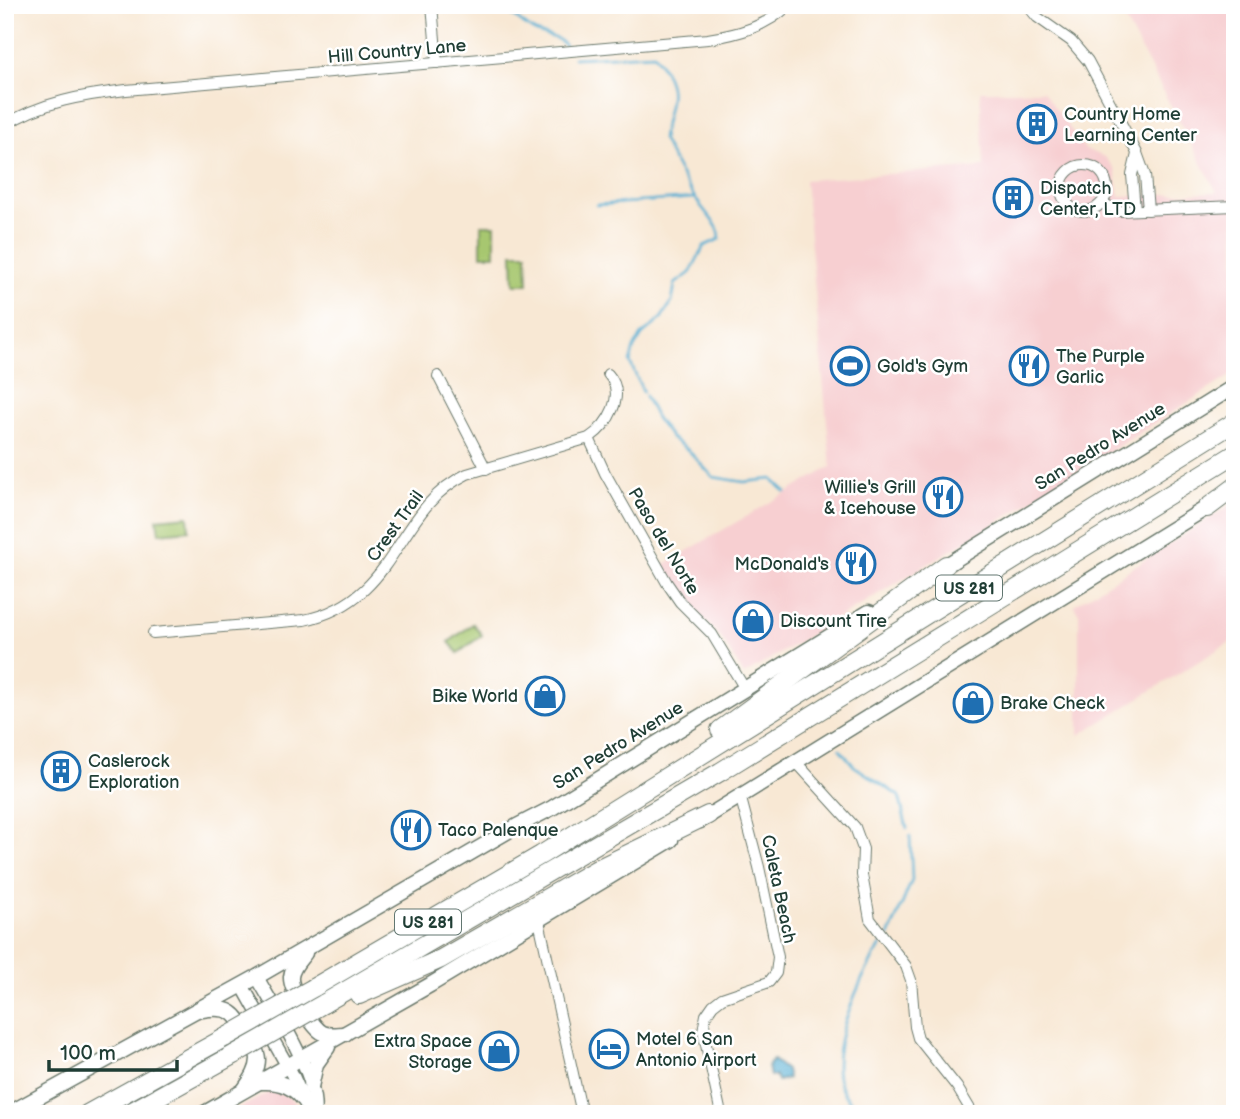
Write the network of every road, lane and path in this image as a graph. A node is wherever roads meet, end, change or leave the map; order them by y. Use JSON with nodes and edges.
{"nodes":[{"id":1,"x":432,"y":5,"type":"edge"},
{"id":2,"x":789,"y":5,"type":"edge"},
{"id":3,"x":1027,"y":5,"type":"edge"},
{"id":4,"x":437,"y":63,"type":"junction"},
{"id":5,"x":5,"y":125,"type":"edge"},
{"id":6,"x":1138,"y":153,"type":"junction"},
{"id":7,"x":1235,"y":179,"type":"edge"},
{"id":8,"x":1235,"y":197,"type":"edge"},
{"id":9,"x":1102,"y":203,"type":"junction"},
{"id":10,"x":1235,"y":206,"type":"edge"},
{"id":11,"x":1135,"y":210,"type":"junction"},
{"id":12,"x":1147,"y":210,"type":"junction"},
{"id":13,"x":608,"y":374,"type":"dead end"},
{"id":14,"x":438,"y":376,"type":"dead end"},
{"id":15,"x":1235,"y":386,"type":"edge"},
{"id":16,"x":1235,"y":422,"type":"edge"},
{"id":17,"x":589,"y":438,"type":"junction"},
{"id":18,"x":1235,"y":454,"type":"edge"},
{"id":19,"x":486,"y":469,"type":"junction"},
{"id":20,"x":1235,"y":489,"type":"edge"},
{"id":21,"x":1207,"y":508,"type":"joint"},
{"id":22,"x":946,"y":565,"type":"junction"},
{"id":23,"x":153,"y":634,"type":"dead end"},
{"id":24,"x":745,"y":689,"type":"junction"},
{"id":25,"x":796,"y":762,"type":"junction"},
{"id":26,"x":740,"y":795,"type":"junction"},
{"id":27,"x":708,"y":815,"type":"junction"},
{"id":28,"x":541,"y":855,"type":"junction"},
{"id":29,"x":539,"y":921,"type":"junction"},
{"id":30,"x":310,"y":947,"type":"junction"},
{"id":31,"x":257,"y":977,"type":"junction"},
{"id":32,"x":242,"y":985,"type":"junction"},
{"id":33,"x":329,"y":1001,"type":"junction"},
{"id":34,"x":197,"y":1011,"type":"junction"},
{"id":35,"x":340,"y":1037,"type":"junction"},
{"id":36,"x":302,"y":1059,"type":"junction"},
{"id":37,"x":288,"y":1066,"type":"junction"},
{"id":38,"x":261,"y":1082,"type":"junction"},
{"id":39,"x":243,"y":1091,"type":"junction"},
{"id":40,"x":307,"y":1093,"type":"junction"},
{"id":41,"x":8,"y":1114,"type":"edge"},
{"id":42,"x":87,"y":1114,"type":"edge"},
{"id":43,"x":127,"y":1114,"type":"edge"},
{"id":44,"x":203,"y":1114,"type":"edge"},
{"id":45,"x":312,"y":1114,"type":"edge"},
{"id":46,"x":582,"y":1114,"type":"edge"},
{"id":47,"x":721,"y":1114,"type":"edge"},
{"id":48,"x":973,"y":1114,"type":"edge"}],
"edges":[{"from":1,"to":4,"type":"street"},
{"from":2,"to":4,"type":"street","name":"Hill Country Lane"},
{"from":3,"to":6,"type":"street"},
{"from":4,"to":5,"type":"street","name":"Hill Country Lane"},
{"from":6,"to":11,"type":"street"},
{"from":6,"to":12,"type":"street"},
{"from":7,"to":8,"type":"street"},
{"from":9,"to":9,"type":"street"},
{"from":9,"to":11,"type":"street"},
{"from":10,"to":12,"type":"street"},
{"from":11,"to":12,"type":"street"},
{"from":13,"to":17,"type":"street"},
{"from":14,"to":19,"type":"street"},
{"from":15,"to":22,"type":"main road","name":"San Pedro Avenue"},
{"from":16,"to":28,"type":"highway","number":"US 281"},
{"from":17,"to":19,"type":"street","name":"Crest Trail"},
{"from":17,"to":24,"type":"street","name":"Paso del Norte"},
{"from":18,"to":33,"type":"highway","number":"US 281"},
{"from":19,"to":23,"type":"street","name":"Crest Trail"},
{"from":20,"to":21,"type":"highway"},
{"from":21,"to":25,"type":"main road"},
{"from":22,"to":24,"type":"main road","name":"San Pedro Avenue"},
{"from":22,"to":28,"type":"highway"},
{"from":24,"to":30,"type":"main road","name":"San Pedro Avenue"},
{"from":25,"to":26,"type":"main road"},
{"from":25,"to":48,"type":"street"},
{"from":26,"to":27,"type":"main road"},
{"from":26,"to":47,"type":"street","name":"Caleta Beach"},
{"from":27,"to":29,"type":"main road"},
{"from":27,"to":33,"type":"highway"},
{"from":28,"to":42,"type":"highway","number":"US 281","bridge":true},
{"from":29,"to":35,"type":"main road"},
{"from":29,"to":46,"type":"street"},
{"from":30,"to":31,"type":"main road","name":"San Pedro Avenue"},
{"from":30,"to":35,"type":"main road"},
{"from":31,"to":32,"type":"main road","name":"San Pedro Avenue"},
{"from":31,"to":36,"type":"street"},
{"from":32,"to":34,"type":"main road","name":"San Pedro Avenue"},
{"from":32,"to":37,"type":"street"},
{"from":33,"to":43,"type":"highway","number":"US 281","bridge":true},
{"from":34,"to":39,"type":"main road"},
{"from":34,"to":41,"type":"main road","name":"San Pedro Avenue"},
{"from":35,"to":36,"type":"main road"},
{"from":35,"to":40,"type":"main road"},
{"from":36,"to":37,"type":"main road"},
{"from":36,"to":40,"type":"street"},
{"from":37,"to":38,"type":"main road"},
{"from":37,"to":40,"type":"street"},
{"from":38,"to":39,"type":"main road"},
{"from":38,"to":40,"type":"main road"},
{"from":39,"to":44,"type":"main road"},
{"from":40,"to":45,"type":"street"}]}
